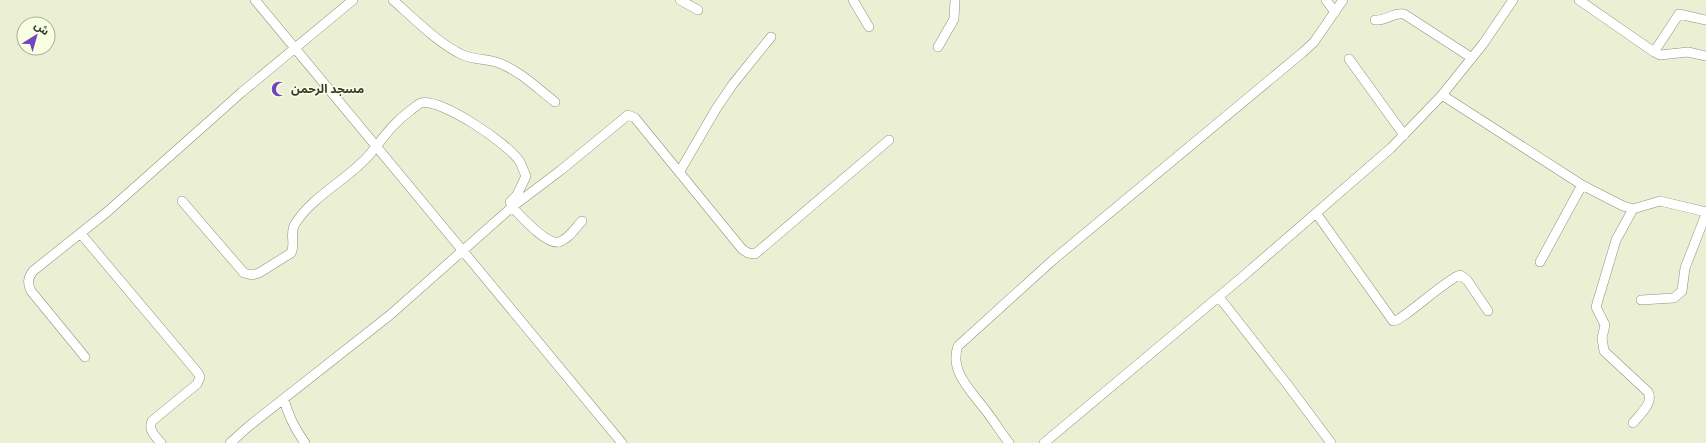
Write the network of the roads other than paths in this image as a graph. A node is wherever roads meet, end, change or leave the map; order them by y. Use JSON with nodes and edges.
{"nodes":[{"id":1,"x":255,"y":0,"type":"edge"},
{"id":2,"x":353,"y":0,"type":"edge"},
{"id":3,"x":394,"y":0,"type":"edge"},
{"id":4,"x":680,"y":0,"type":"edge"},
{"id":5,"x":853,"y":0,"type":"edge"},
{"id":6,"x":955,"y":0,"type":"edge"},
{"id":7,"x":1326,"y":0,"type":"edge"},
{"id":8,"x":1343,"y":0,"type":"edge"},
{"id":9,"x":1513,"y":0,"type":"edge"},
{"id":10,"x":1579,"y":0,"type":"edge"},
{"id":11,"x":698,"y":10,"type":"dead end"},
{"id":12,"x":1335,"y":12,"type":"junction"},
{"id":13,"x":1375,"y":20,"type":"dead end"},
{"id":14,"x":1706,"y":20,"type":"edge"},
{"id":15,"x":869,"y":27,"type":"dead end"},
{"id":16,"x":771,"y":37,"type":"dead end"},
{"id":17,"x":938,"y":47,"type":"dead end"},
{"id":18,"x":295,"y":48,"type":"junction"},
{"id":19,"x":1654,"y":52,"type":"junction"},
{"id":20,"x":1706,"y":56,"type":"edge"},
{"id":21,"x":1472,"y":58,"type":"junction"},
{"id":22,"x":1349,"y":59,"type":"dead end"},
{"id":23,"x":1442,"y":95,"type":"junction"},
{"id":24,"x":555,"y":102,"type":"dead end"},
{"id":25,"x":1404,"y":134,"type":"junction"},
{"id":26,"x":889,"y":140,"type":"dead end"},
{"id":27,"x":377,"y":146,"type":"junction"},
{"id":28,"x":680,"y":171,"type":"junction"},
{"id":29,"x":1582,"y":186,"type":"junction"},
{"id":30,"x":182,"y":201,"type":"dead end"},
{"id":31,"x":512,"y":207,"type":"junction"},
{"id":32,"x":1633,"y":209,"type":"junction"},
{"id":33,"x":1316,"y":213,"type":"junction"},
{"id":34,"x":1706,"y":213,"type":"edge"},
{"id":35,"x":582,"y":221,"type":"dead end"},
{"id":36,"x":81,"y":234,"type":"junction"},
{"id":37,"x":461,"y":250,"type":"junction"},
{"id":38,"x":1540,"y":262,"type":"dead end"},
{"id":39,"x":1218,"y":297,"type":"junction"},
{"id":40,"x":1641,"y":300,"type":"dead end"},
{"id":41,"x":1488,"y":311,"type":"dead end"},
{"id":42,"x":85,"y":357,"type":"dead end"},
{"id":43,"x":284,"y":399,"type":"junction"},
{"id":44,"x":1633,"y":423,"type":"dead end"},
{"id":45,"x":161,"y":443,"type":"edge"},
{"id":46,"x":230,"y":443,"type":"edge"},
{"id":47,"x":305,"y":443,"type":"edge"},
{"id":48,"x":622,"y":443,"type":"edge"},
{"id":49,"x":1009,"y":443,"type":"edge"},
{"id":50,"x":1044,"y":443,"type":"edge"},
{"id":51,"x":1331,"y":443,"type":"edge"}],
"edges":[{"from":1,"to":18,"type":"street"},
{"from":2,"to":18,"type":"street"},
{"from":3,"to":24,"type":"street"},
{"from":4,"to":11,"type":"street"},
{"from":5,"to":15,"type":"street"},
{"from":6,"to":17,"type":"street"},
{"from":7,"to":12,"type":"street"},
{"from":8,"to":12,"type":"street"},
{"from":9,"to":21,"type":"street"},
{"from":10,"to":19,"type":"street"},
{"from":12,"to":49,"type":"street"},
{"from":13,"to":21,"type":"street"},
{"from":14,"to":19,"type":"street"},
{"from":16,"to":28,"type":"street"},
{"from":18,"to":27,"type":"street"},
{"from":18,"to":36,"type":"street"},
{"from":19,"to":20,"type":"street"},
{"from":21,"to":23,"type":"street"},
{"from":22,"to":25,"type":"street"},
{"from":23,"to":25,"type":"street"},
{"from":23,"to":29,"type":"street"},
{"from":25,"to":33,"type":"street"},
{"from":26,"to":28,"type":"street"},
{"from":27,"to":30,"type":"street"},
{"from":27,"to":37,"type":"street"},
{"from":27,"to":37,"type":"street"},
{"from":28,"to":31,"type":"street"},
{"from":29,"to":32,"type":"street"},
{"from":29,"to":38,"type":"street"},
{"from":31,"to":35,"type":"street"},
{"from":31,"to":37,"type":"street"},
{"from":32,"to":34,"type":"street"},
{"from":32,"to":44,"type":"street"},
{"from":33,"to":39,"type":"street"},
{"from":33,"to":41,"type":"street"},
{"from":34,"to":40,"type":"street"},
{"from":36,"to":42,"type":"street"},
{"from":36,"to":45,"type":"street"},
{"from":37,"to":43,"type":"street"},
{"from":37,"to":48,"type":"street"},
{"from":39,"to":50,"type":"street"},
{"from":39,"to":51,"type":"street"},
{"from":43,"to":46,"type":"street"},
{"from":43,"to":47,"type":"street"}]}
